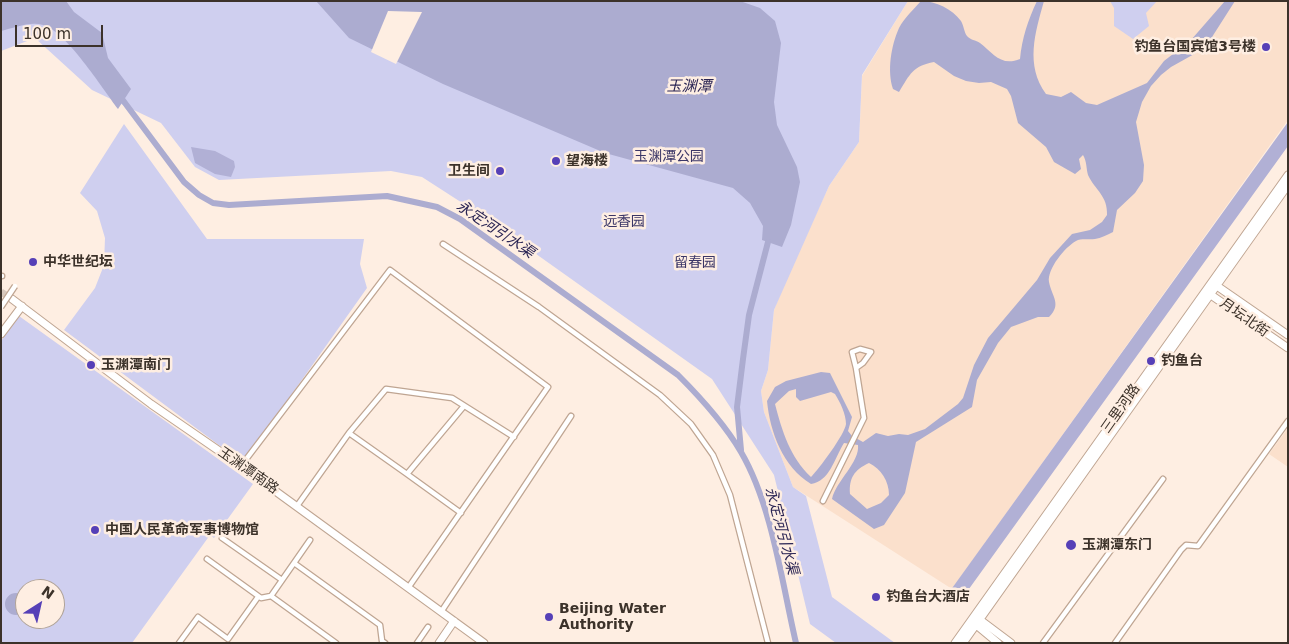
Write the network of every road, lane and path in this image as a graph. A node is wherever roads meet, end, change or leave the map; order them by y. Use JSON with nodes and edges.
{"nodes":[{"id":1,"x":1288,"y":175,"type":"edge"},
{"id":2,"x":1288,"y":185,"type":"edge"},
{"id":3,"x":443,"y":244,"type":"dead end"},
{"id":4,"x":16,"y":286,"type":"dead end"},
{"id":5,"x":1217,"y":286,"type":"junction"},
{"id":6,"x":1209,"y":292,"type":"junction"},
{"id":7,"x":12,"y":299,"type":"tunnel mouth"},
{"id":8,"x":22,"y":306,"type":"junction"},
{"id":9,"x":1,"y":307,"type":"edge"},
{"id":10,"x":1,"y":334,"type":"edge"},
{"id":11,"x":1288,"y":335,"type":"edge"},
{"id":12,"x":1288,"y":348,"type":"edge"},
{"id":13,"x":856,"y":368,"type":"junction"},
{"id":14,"x":464,"y":406,"type":"junction"},
{"id":15,"x":571,"y":416,"type":"dead end"},
{"id":16,"x":1288,"y":421,"type":"edge"},
{"id":17,"x":349,"y":433,"type":"junction"},
{"id":18,"x":514,"y":437,"type":"junction"},
{"id":19,"x":241,"y":466,"type":"junction"},
{"id":20,"x":407,"y":474,"type":"junction"},
{"id":21,"x":1163,"y":479,"type":"dead end"},
{"id":22,"x":823,"y":501,"type":"dead end"},
{"id":23,"x":297,"y":506,"type":"junction"},
{"id":24,"x":460,"y":513,"type":"junction"},
{"id":25,"x":222,"y":538,"type":"dead end"},
{"id":26,"x":310,"y":540,"type":"dead end"},
{"id":27,"x":207,"y":559,"type":"dead end"},
{"id":28,"x":294,"y":563,"type":"junction"},
{"id":29,"x":282,"y":580,"type":"junction"},
{"id":30,"x":407,"y":588,"type":"junction"},
{"id":31,"x":271,"y":596,"type":"junction"},
{"id":32,"x":258,"y":597,"type":"junction"},
{"id":33,"x":441,"y":612,"type":"junction"},
{"id":34,"x":454,"y":621,"type":"junction"},
{"id":35,"x":975,"y":621,"type":"junction"},
{"id":36,"x":428,"y":628,"type":"dead end"},
{"id":37,"x":334,"y":642,"type":"edge"},
{"id":38,"x":179,"y":643,"type":"edge"},
{"id":39,"x":385,"y":643,"type":"edge"},
{"id":40,"x":417,"y":643,"type":"edge"},
{"id":41,"x":439,"y":643,"type":"edge"},
{"id":42,"x":484,"y":643,"type":"edge"},
{"id":43,"x":768,"y":643,"type":"edge"},
{"id":44,"x":955,"y":643,"type":"edge"},
{"id":45,"x":963,"y":643,"type":"edge"},
{"id":46,"x":998,"y":643,"type":"edge"},
{"id":47,"x":1011,"y":643,"type":"edge"},
{"id":48,"x":1043,"y":643,"type":"edge"},
{"id":49,"x":1115,"y":643,"type":"edge"}],
"edges":[{"from":1,"to":6,"type":"main road","name":"三里河路"},
{"from":2,"to":5,"type":"main road","name":"三里河路"},
{"from":3,"to":43,"type":"street"},
{"from":4,"to":9,"type":"street","bridge":true},
{"from":5,"to":6,"type":"main road","name":"三里河路"},
{"from":5,"to":11,"type":"main road","name":"月坛北街"},
{"from":6,"to":12,"type":"main road","name":"月坛北街"},
{"from":6,"to":35,"type":"main road","name":"三里河路"},
{"from":7,"to":8,"type":"main road","name":"玉渊潭南路"},
{"from":8,"to":10,"type":"main road"},
{"from":8,"to":19,"type":"main road","name":"玉渊潭南路"},
{"from":13,"to":13,"type":"street"},
{"from":13,"to":22,"type":"street"},
{"from":14,"to":17,"type":"street"},
{"from":14,"to":18,"type":"street"},
{"from":14,"to":20,"type":"street"},
{"from":15,"to":33,"type":"street"},
{"from":16,"to":49,"type":"street"},
{"from":17,"to":20,"type":"street"},
{"from":17,"to":23,"type":"street"},
{"from":18,"to":19,"type":"street"},
{"from":18,"to":24,"type":"street"},
{"from":19,"to":23,"type":"main road","name":"玉渊潭南路"},
{"from":20,"to":24,"type":"street"},
{"from":21,"to":48,"type":"street"},
{"from":23,"to":30,"type":"main road","name":"玉渊潭南路"},
{"from":24,"to":30,"type":"street"},
{"from":25,"to":29,"type":"street"},
{"from":26,"to":28,"type":"street"},
{"from":27,"to":32,"type":"street"},
{"from":28,"to":29,"type":"street"},
{"from":28,"to":39,"type":"street"},
{"from":29,"to":31,"type":"street"},
{"from":30,"to":33,"type":"main road","name":"玉渊潭南路"},
{"from":31,"to":32,"type":"street"},
{"from":31,"to":37,"type":"street"},
{"from":32,"to":38,"type":"street"},
{"from":33,"to":34,"type":"main road","name":"玉渊潭南路"},
{"from":34,"to":41,"type":"main road"},
{"from":34,"to":42,"type":"main road","name":"玉渊潭南路"},
{"from":35,"to":44,"type":"main road","name":"三里河路"},
{"from":35,"to":45,"type":"main road","name":"三里河路"},
{"from":35,"to":46,"type":"main road"},
{"from":35,"to":47,"type":"main road"},
{"from":36,"to":40,"type":"street"}]}
